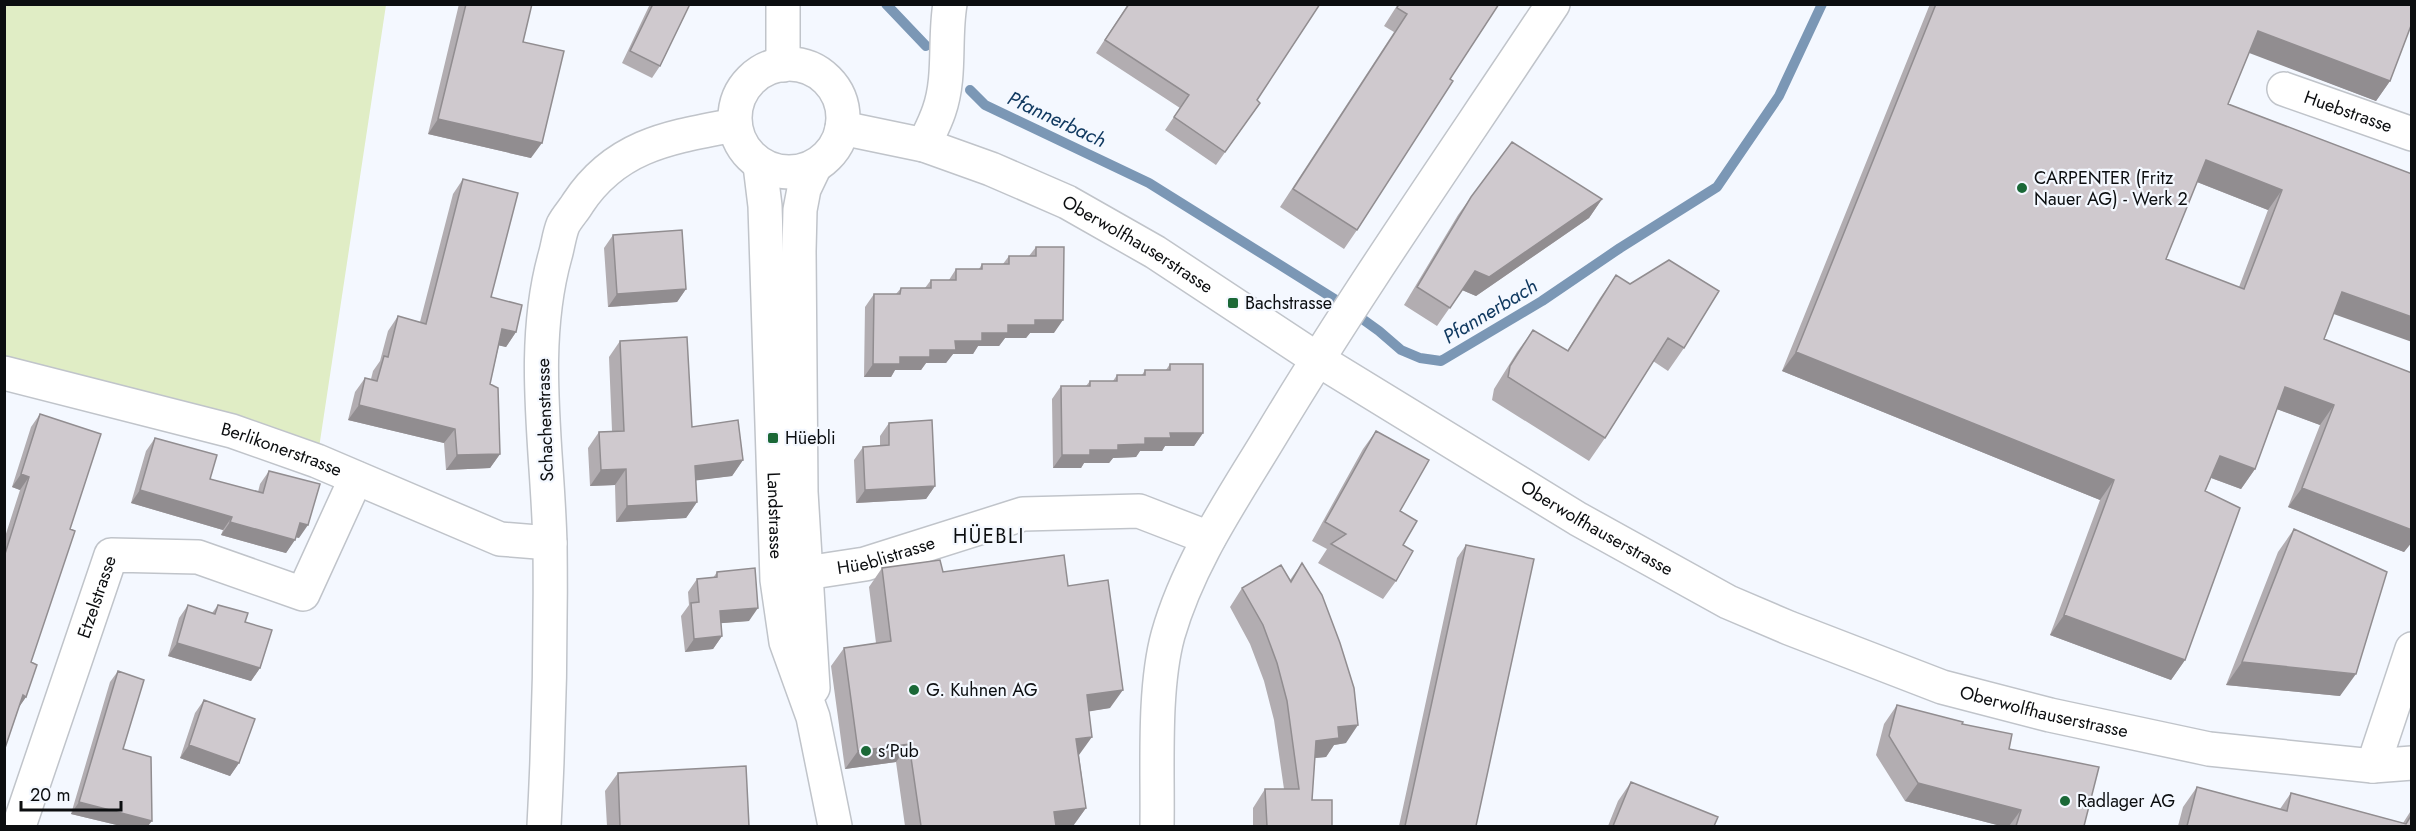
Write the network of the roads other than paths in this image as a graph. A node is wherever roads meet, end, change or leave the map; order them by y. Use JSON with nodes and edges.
{"nodes":[{"id":1,"x":783,"y":4,"type":"edge"},
{"id":2,"x":950,"y":4,"type":"edge"},
{"id":3,"x":1553,"y":4,"type":"edge"},
{"id":4,"x":783,"y":64,"type":"junction"},
{"id":5,"x":2284,"y":89,"type":"dead end"},
{"id":6,"x":735,"y":125,"type":"junction"},
{"id":7,"x":842,"y":128,"type":"junction"},
{"id":8,"x":2412,"y":134,"type":"edge"},
{"id":9,"x":924,"y":145,"type":"junction"},
{"id":10,"x":760,"y":165,"type":"junction"},
{"id":11,"x":815,"y":166,"type":"junction"},
{"id":12,"x":1326,"y":346,"type":"junction"},
{"id":13,"x":4,"y":373,"type":"edge"},
{"id":14,"x":356,"y":478,"type":"junction"},
{"id":15,"x":1209,"y":538,"type":"junction"},
{"id":16,"x":550,"y":543,"type":"junction"},
{"id":17,"x":806,"y":573,"type":"junction"},
{"id":18,"x":2412,"y":649,"type":"edge"},
{"id":19,"x":813,"y":717,"type":"junction"},
{"id":20,"x":2412,"y":762,"type":"edge"},
{"id":21,"x":2373,"y":766,"type":"junction"},
{"id":22,"x":19,"y":826,"type":"edge"},
{"id":23,"x":544,"y":826,"type":"edge"},
{"id":24,"x":835,"y":826,"type":"edge"},
{"id":25,"x":1157,"y":826,"type":"edge"}],
"edges":[{"from":1,"to":4,"type":"street"},
{"from":2,"to":9,"type":"street"},
{"from":3,"to":12,"type":"street"},
{"from":4,"to":6,"type":"street"},
{"from":4,"to":7,"type":"street"},
{"from":5,"to":8,"type":"street","name":"Huebstrasse"},
{"from":6,"to":10,"type":"street"},
{"from":6,"to":16,"type":"street","name":"Schachenstrasse"},
{"from":7,"to":9,"type":"street","name":"Oberwolfhauserstrasse"},
{"from":7,"to":11,"type":"street"},
{"from":9,"to":12,"type":"street","name":"Oberwolfhauserstrasse"},
{"from":10,"to":11,"type":"street"},
{"from":10,"to":19,"type":"street","name":"Landstrasse"},
{"from":11,"to":17,"type":"street","name":"Landstrasse"},
{"from":12,"to":15,"type":"street"},
{"from":12,"to":21,"type":"street","name":"Oberwolfhauserstrasse"},
{"from":13,"to":14,"type":"street","name":"Berlikonerstrasse"},
{"from":14,"to":16,"type":"street","name":"Berlikonerstrasse"},
{"from":14,"to":22,"type":"street","name":"Etzelstrasse"},
{"from":15,"to":17,"type":"street","name":"Hüeblistrasse"},
{"from":15,"to":25,"type":"street"},
{"from":16,"to":23,"type":"street","name":"Schachenstrasse"},
{"from":17,"to":19,"type":"street","name":"Landstrasse"},
{"from":18,"to":21,"type":"street"},
{"from":19,"to":24,"type":"street","name":"Landstrasse"},
{"from":20,"to":21,"type":"street","name":"Oberwolfhauserstrasse"}]}
